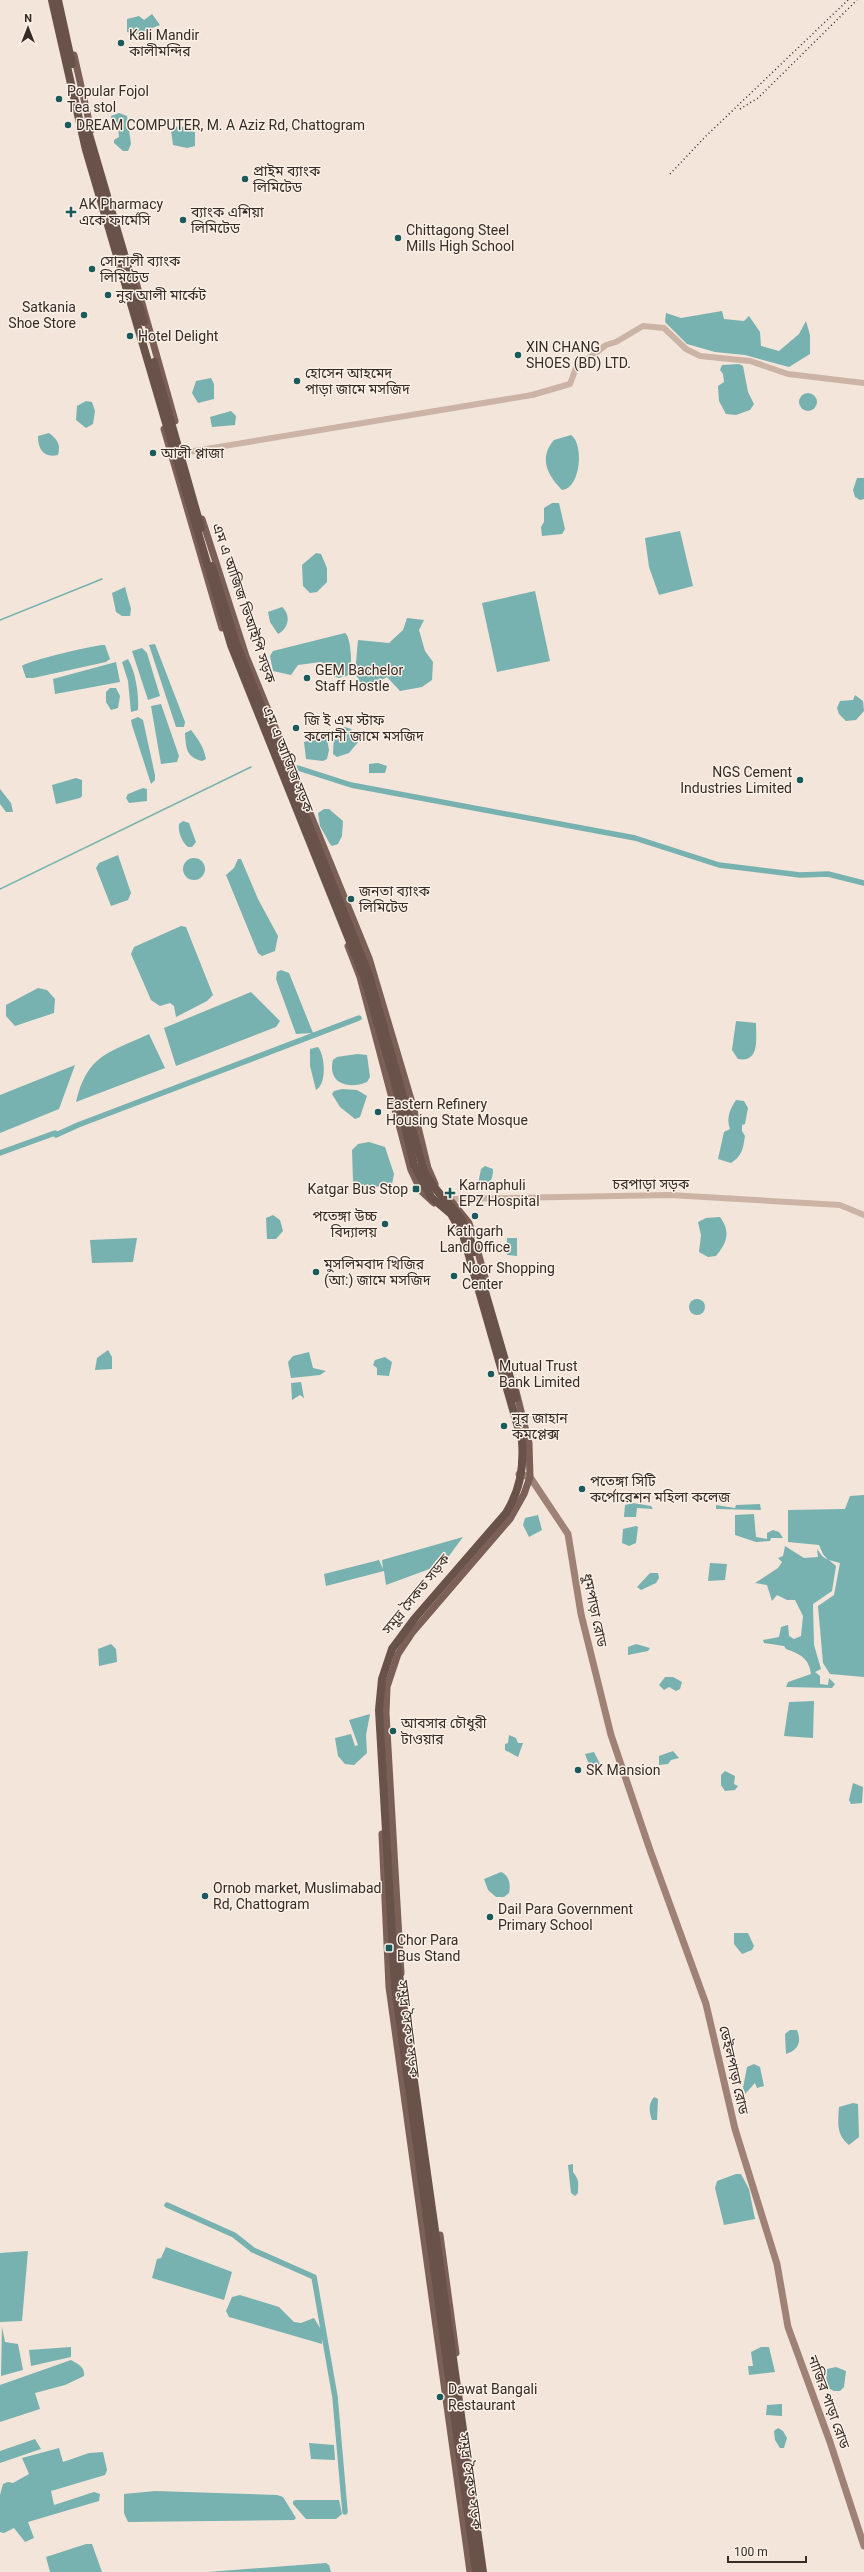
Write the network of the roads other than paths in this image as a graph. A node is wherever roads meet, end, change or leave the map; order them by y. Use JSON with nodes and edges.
{"nodes":[{"id":1,"x":48,"y":0,"type":"edge"},
{"id":2,"x":52,"y":0,"type":"edge"},
{"id":3,"x":58,"y":0,"type":"edge"},
{"id":4,"x":61,"y":0,"type":"edge"},
{"id":5,"x":864,"y":383,"type":"edge"},
{"id":6,"x":183,"y":452,"type":"junction"},
{"id":7,"x":171,"y":455,"type":"junction"},
{"id":8,"x":428,"y":1199,"type":"joint"},
{"id":9,"x":448,"y":1199,"type":"junction"},
{"id":10,"x":436,"y":1204,"type":"junction"},
{"id":11,"x":864,"y":1214,"type":"edge"},
{"id":12,"x":524,"y":1475,"type":"junction"},
{"id":13,"x":492,"y":1524,"type":"joint"},
{"id":14,"x":498,"y":1533,"type":"joint"},
{"id":15,"x":662,"y":1883,"type":"joint"},
{"id":16,"x":777,"y":2264,"type":"joint"},
{"id":17,"x":864,"y":2546,"type":"edge"},
{"id":18,"x":470,"y":2572,"type":"edge"},
{"id":19,"x":476,"y":2572,"type":"edge"},
{"id":20,"x":483,"y":2572,"type":"edge"},
{"id":21,"x":486,"y":2572,"type":"edge"}],
"edges":[{"from":1,"to":7,"type":"main road","name":"এম এ আজিজ সড়ক"},
{"from":2,"to":12,"type":"highway"},
{"from":3,"to":20,"type":"highway"},
{"from":4,"to":6,"type":"main road","name":"এম এ আজিজ ভিআইপি সড়ক"},
{"from":5,"to":6,"type":"street"},
{"from":6,"to":7,"type":"street"},
{"from":6,"to":9,"type":"main road","name":"এম এ আজিজ ভিআইপি সড়ক"},
{"from":7,"to":8,"type":"main road","name":"এম এ আজিজ সড়ক"},
{"from":8,"to":10,"type":"main road","name":"এম এ আজিজ ভিআইপি সড়ক"},
{"from":9,"to":10,"type":"street","name":"চরপাড়া সড়ক"},
{"from":9,"to":11,"type":"street","name":"চরপাড়া সড়ক"},
{"from":9,"to":12,"type":"main road","name":"এম এ আজিজ ভিআইপি সড়ক"},
{"from":10,"to":12,"type":"main road","name":"এম এ আজিজ ভিআইপি সড়ক"},
{"from":12,"to":13,"type":"main road","name":"এম এ আজিজ ভিআইপি সড়ক"},
{"from":12,"to":14,"type":"main road","name":"এম এ আজিজ ভিআইপি সড়ক"},
{"from":12,"to":15,"type":"main road","name":"ধুমপাড়া রোড"},
{"from":12,"to":19,"type":"highway"},
{"from":13,"to":18,"type":"main road","name":"সমুদ্র সৈকত সড়ক"},
{"from":14,"to":21,"type":"main road","name":"সমুদ্র সৈকত সড়ক"},
{"from":15,"to":16,"type":"main road","name":"ডেইলপাড়া রোড"},
{"from":16,"to":17,"type":"main road","name":"নাজির পাড়া রোড"}]}
